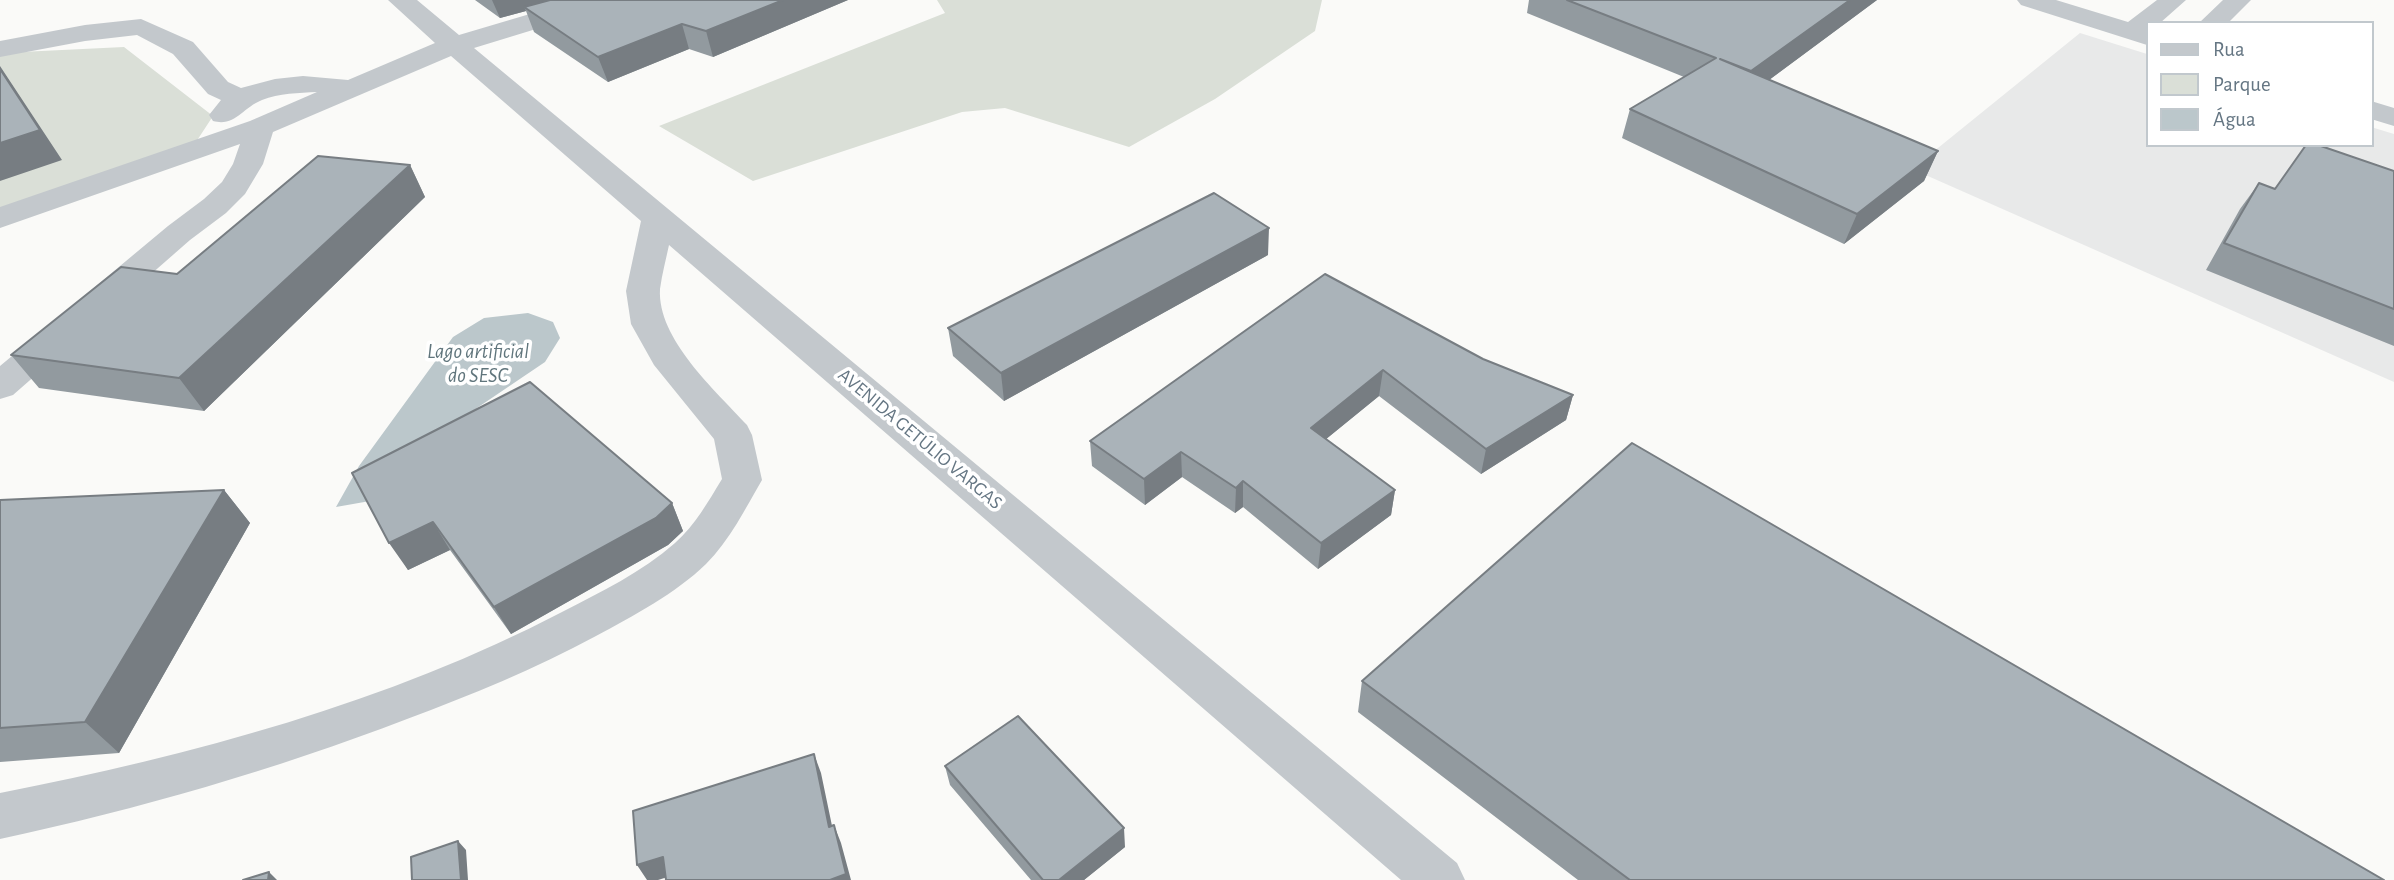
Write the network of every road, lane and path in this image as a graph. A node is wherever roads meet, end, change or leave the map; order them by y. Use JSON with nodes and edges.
{"nodes":[{"id":1,"x":401,"y":0,"type":"edge"},
{"id":2,"x":643,"y":0,"type":"edge"},
{"id":3,"x":2030,"y":0,"type":"edge"},
{"id":4,"x":2173,"y":0,"type":"edge"},
{"id":5,"x":2238,"y":0,"type":"edge"},
{"id":6,"x":2153,"y":21,"type":"edge"},
{"id":7,"x":2214,"y":21,"type":"edge"},
{"id":8,"x":2140,"y":35,"type":"edge"},
{"id":9,"x":454,"y":46,"type":"junction"},
{"id":10,"x":0,"y":49,"type":"edge"},
{"id":11,"x":351,"y":88,"type":"junction"},
{"id":12,"x":241,"y":99,"type":"junction"},
{"id":13,"x":2373,"y":111,"type":"edge"},
{"id":14,"x":2394,"y":117,"type":"edge"},
{"id":15,"x":260,"y":127,"type":"junction"},
{"id":16,"x":218,"y":140,"type":"junction"},
{"id":17,"x":658,"y":217,"type":"junction"},
{"id":18,"x":0,"y":218,"type":"edge"},
{"id":19,"x":0,"y":386,"type":"edge"},
{"id":20,"x":0,"y":816,"type":"edge"},
{"id":21,"x":1438,"y":880,"type":"edge"}],
"edges":[{"from":1,"to":9,"type":"street","name":"AVENIDA GETÚLIO VARGAS"},
{"from":2,"to":9,"type":"street"},
{"from":3,"to":8,"type":"street"},
{"from":4,"to":6,"type":"street"},
{"from":5,"to":7,"type":"street"},
{"from":9,"to":11,"type":"street"},
{"from":9,"to":17,"type":"street","name":"AVENIDA GETÚLIO VARGAS"},
{"from":10,"to":12,"type":"street"},
{"from":11,"to":12,"type":"street"},
{"from":11,"to":15,"type":"street"},
{"from":12,"to":16,"type":"street"},
{"from":13,"to":14,"type":"street"},
{"from":15,"to":16,"type":"street"},
{"from":15,"to":19,"type":"street"},
{"from":16,"to":18,"type":"street"},
{"from":17,"to":20,"type":"street"},
{"from":17,"to":21,"type":"street","name":"AVENIDA GETÚLIO VARGAS"}]}
